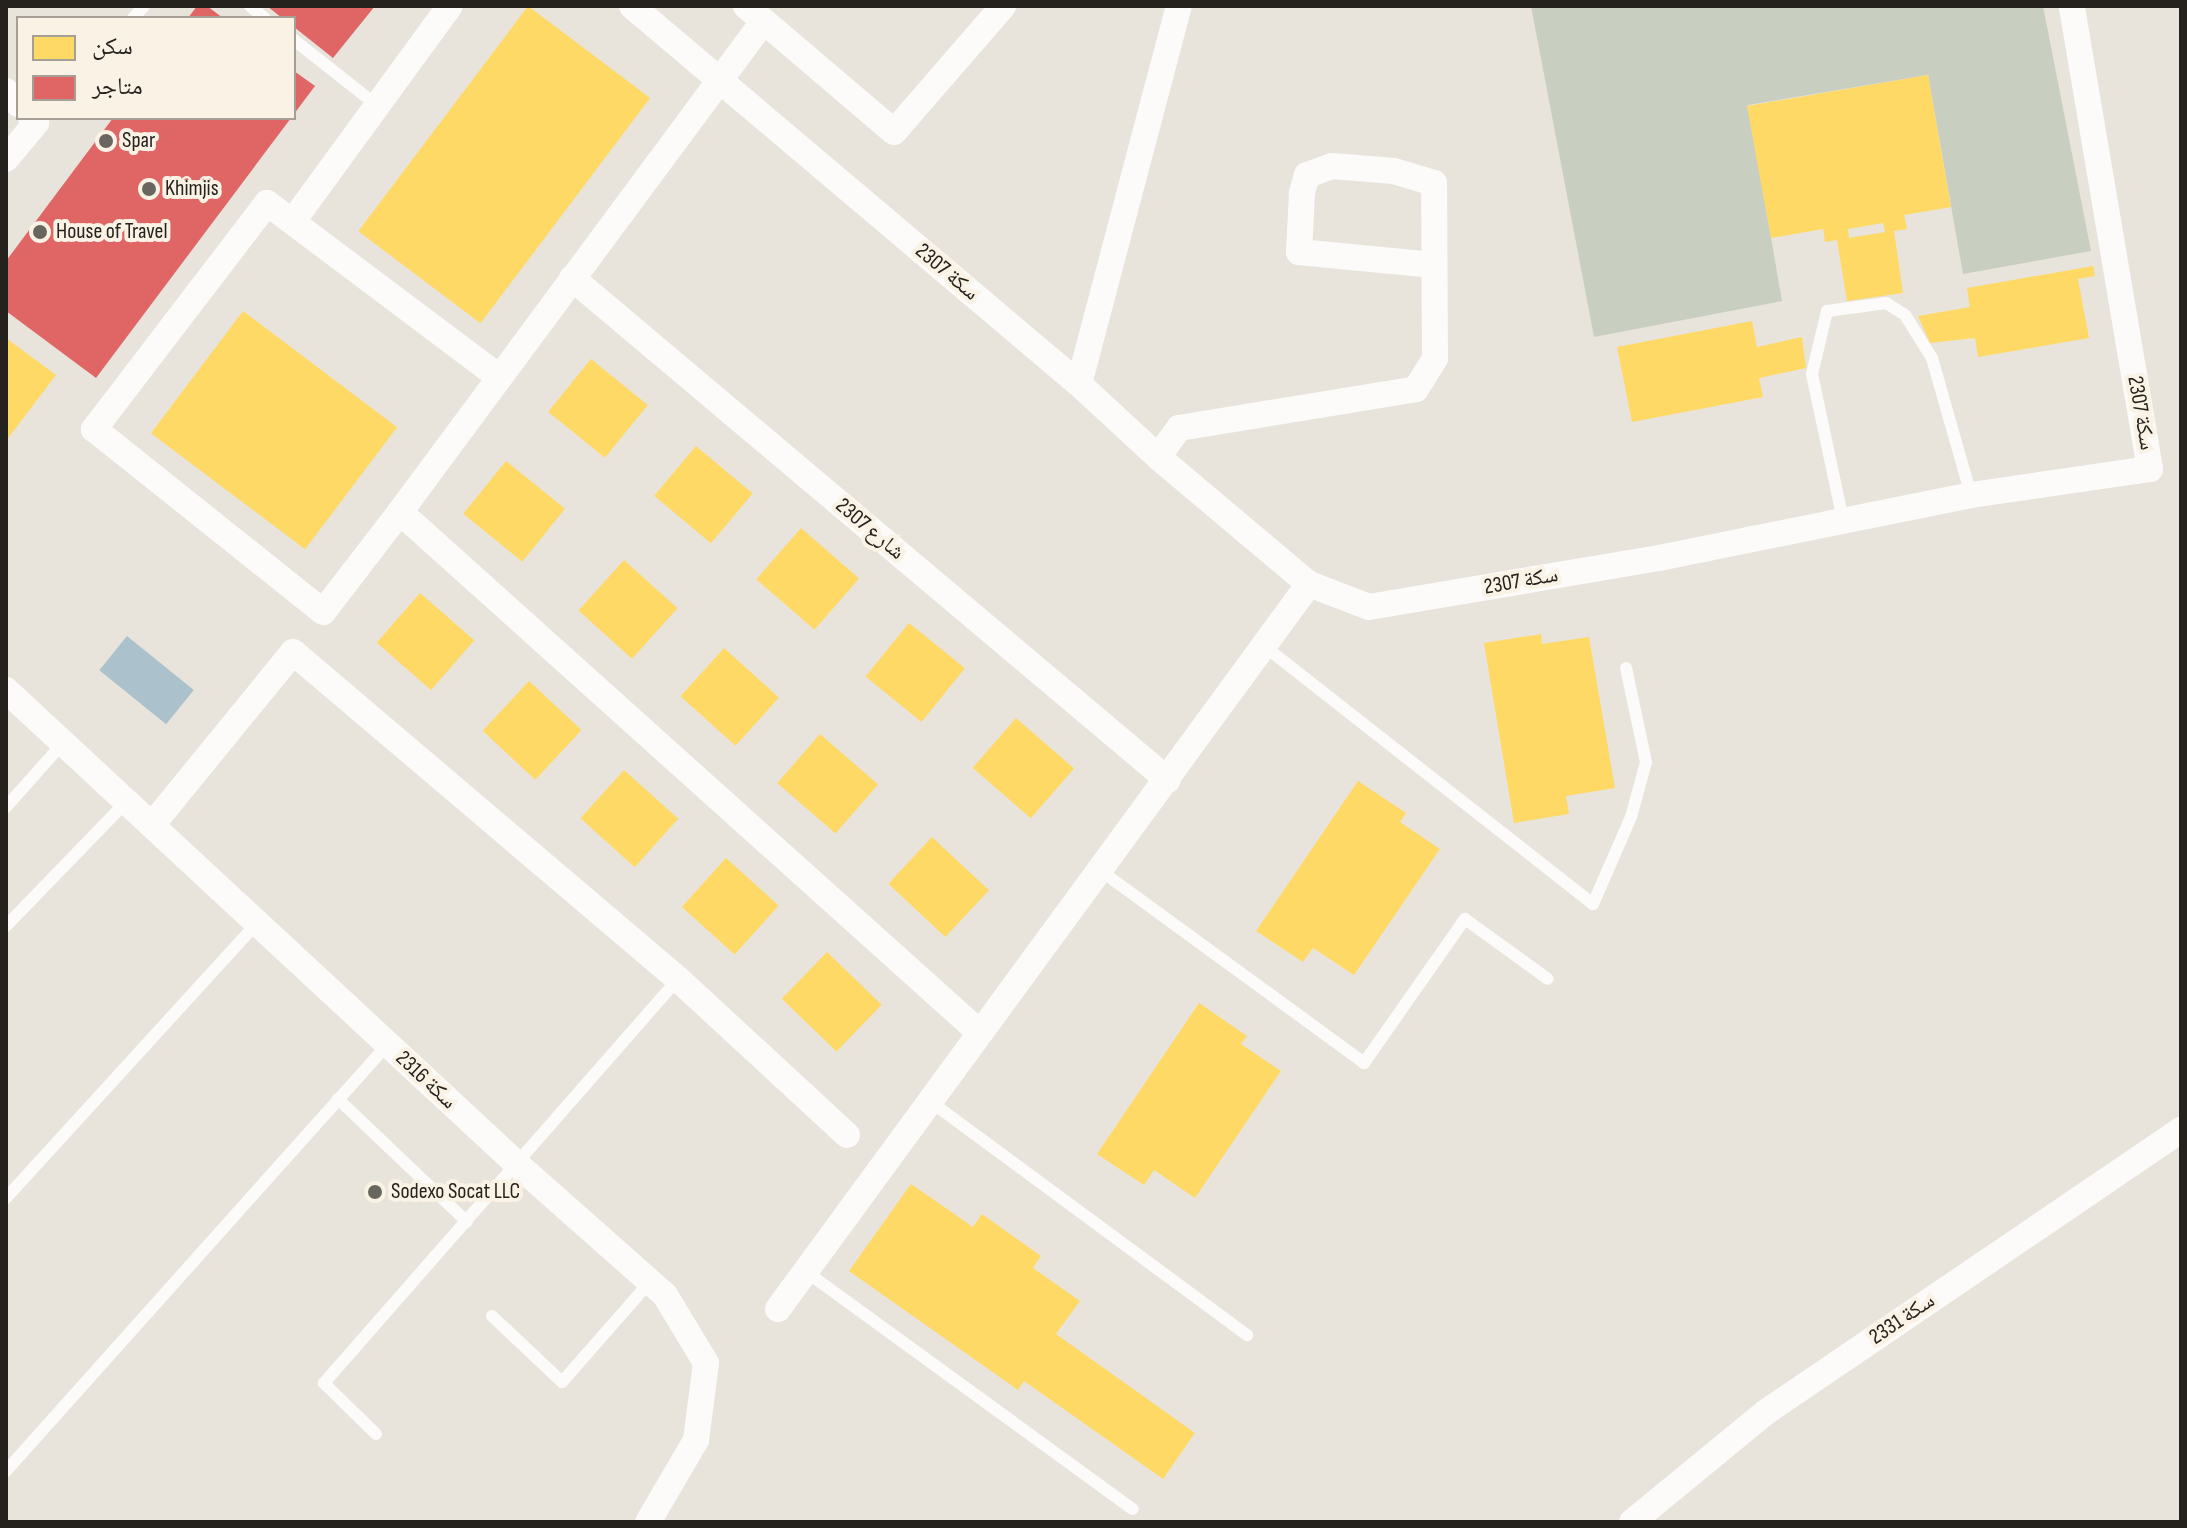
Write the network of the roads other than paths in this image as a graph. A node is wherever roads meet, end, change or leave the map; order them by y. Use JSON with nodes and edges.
{"nodes":[{"id":1,"x":450,"y":6,"type":"edge"},
{"id":2,"x":632,"y":6,"type":"edge"},
{"id":3,"x":1003,"y":6,"type":"edge"},
{"id":4,"x":1179,"y":6,"type":"edge"},
{"id":5,"x":2072,"y":6,"type":"edge"},
{"id":6,"x":754,"y":14,"type":"edge"},
{"id":7,"x":296,"y":42,"type":"edge"},
{"id":8,"x":719,"y":79,"type":"junction"},
{"id":9,"x":378,"y":106,"type":"junction"},
{"id":10,"x":29,"y":120,"type":"edge"},
{"id":11,"x":6,"y":159,"type":"edge"},
{"id":12,"x":293,"y":221,"type":"junction"},
{"id":13,"x":1433,"y":265,"type":"junction"},
{"id":14,"x":572,"y":278,"type":"junction"},
{"id":15,"x":499,"y":377,"type":"junction"},
{"id":16,"x":1079,"y":384,"type":"junction"},
{"id":17,"x":1158,"y":457,"type":"junction"},
{"id":18,"x":1971,"y":495,"type":"junction"},
{"id":19,"x":400,"y":512,"type":"junction"},
{"id":20,"x":1843,"y":520,"type":"junction"},
{"id":21,"x":1309,"y":584,"type":"junction"},
{"id":22,"x":1264,"y":646,"type":"junction"},
{"id":23,"x":1626,"y":668,"type":"dead end"},
{"id":24,"x":6,"y":690,"type":"edge"},
{"id":25,"x":63,"y":743,"type":"junction"},
{"id":26,"x":1168,"y":780,"type":"junction"},
{"id":27,"x":127,"y":801,"type":"junction"},
{"id":28,"x":6,"y":807,"type":"edge"},
{"id":29,"x":152,"y":825,"type":"junction"},
{"id":30,"x":1101,"y":871,"type":"junction"},
{"id":31,"x":257,"y":923,"type":"junction"},
{"id":32,"x":6,"y":926,"type":"edge"},
{"id":33,"x":678,"y":979,"type":"junction"},
{"id":34,"x":1548,"y":979,"type":"dead end"},
{"id":35,"x":979,"y":1032,"type":"junction"},
{"id":36,"x":388,"y":1044,"type":"junction"},
{"id":37,"x":338,"y":1099,"type":"junction"},
{"id":38,"x":931,"y":1102,"type":"junction"},
{"id":39,"x":2181,"y":1130,"type":"edge"},
{"id":40,"x":847,"y":1135,"type":"dead end"},
{"id":41,"x":518,"y":1165,"type":"junction"},
{"id":42,"x":6,"y":1198,"type":"edge"},
{"id":43,"x":467,"y":1222,"type":"junction"},
{"id":44,"x":805,"y":1271,"type":"junction"},
{"id":45,"x":650,"y":1282,"type":"junction"},
{"id":46,"x":778,"y":1309,"type":"dead end"},
{"id":47,"x":492,"y":1316,"type":"dead end"},
{"id":48,"x":1247,"y":1335,"type":"dead end"},
{"id":49,"x":376,"y":1434,"type":"dead end"},
{"id":50,"x":6,"y":1471,"type":"edge"},
{"id":51,"x":1133,"y":1509,"type":"dead end"},
{"id":52,"x":648,"y":1522,"type":"edge"},
{"id":53,"x":1632,"y":1522,"type":"edge"}],
"edges":[{"from":1,"to":9,"type":"street"},
{"from":2,"to":8,"type":"street","name":"سكة 2307"},
{"from":3,"to":6,"type":"street"},
{"from":4,"to":16,"type":"street"},
{"from":5,"to":18,"type":"street","name":"سكة 2307"},
{"from":6,"to":8,"type":"street"},
{"from":7,"to":9,"type":"lane"},
{"from":8,"to":14,"type":"street"},
{"from":8,"to":16,"type":"street","name":"سكة 2307"},
{"from":9,"to":12,"type":"street"},
{"from":10,"to":11,"type":"street"},
{"from":12,"to":15,"type":"street"},
{"from":12,"to":19,"type":"street"},
{"from":13,"to":13,"type":"street"},
{"from":13,"to":17,"type":"street"},
{"from":14,"to":15,"type":"street"},
{"from":14,"to":26,"type":"street","name":"2307 شارع"},
{"from":15,"to":19,"type":"street"},
{"from":16,"to":17,"type":"street","name":"سكة 2307"},
{"from":17,"to":21,"type":"street","name":"سكة 2307"},
{"from":18,"to":20,"type":"street","name":"سكة 2307"},
{"from":18,"to":20,"type":"lane"},
{"from":19,"to":35,"type":"street"},
{"from":20,"to":21,"type":"street","name":"سكة 2307"},
{"from":21,"to":22,"type":"street"},
{"from":22,"to":23,"type":"lane"},
{"from":22,"to":26,"type":"street"},
{"from":24,"to":25,"type":"street","name":"2316 سكة"},
{"from":25,"to":27,"type":"street","name":"2316 سكة"},
{"from":25,"to":28,"type":"lane"},
{"from":26,"to":30,"type":"street"},
{"from":27,"to":29,"type":"street","name":"2316 سكة"},
{"from":27,"to":32,"type":"lane"},
{"from":29,"to":31,"type":"street","name":"2316 سكة"},
{"from":29,"to":33,"type":"street"},
{"from":30,"to":34,"type":"lane"},
{"from":30,"to":35,"type":"street"},
{"from":31,"to":36,"type":"street","name":"2316 سكة"},
{"from":31,"to":42,"type":"lane"},
{"from":33,"to":40,"type":"street"},
{"from":33,"to":41,"type":"lane"},
{"from":35,"to":38,"type":"street"},
{"from":36,"to":37,"type":"lane"},
{"from":36,"to":41,"type":"street","name":"2316 سكة"},
{"from":37,"to":43,"type":"lane"},
{"from":37,"to":50,"type":"lane"},
{"from":38,"to":44,"type":"street"},
{"from":38,"to":48,"type":"lane"},
{"from":39,"to":53,"type":"street","name":"سكة 2331"},
{"from":41,"to":43,"type":"lane"},
{"from":41,"to":45,"type":"street","name":"2316 سكة"},
{"from":43,"to":49,"type":"lane"},
{"from":44,"to":46,"type":"street"},
{"from":44,"to":51,"type":"lane"},
{"from":45,"to":47,"type":"lane"},
{"from":45,"to":52,"type":"street","name":"2316 سكة"}]}
